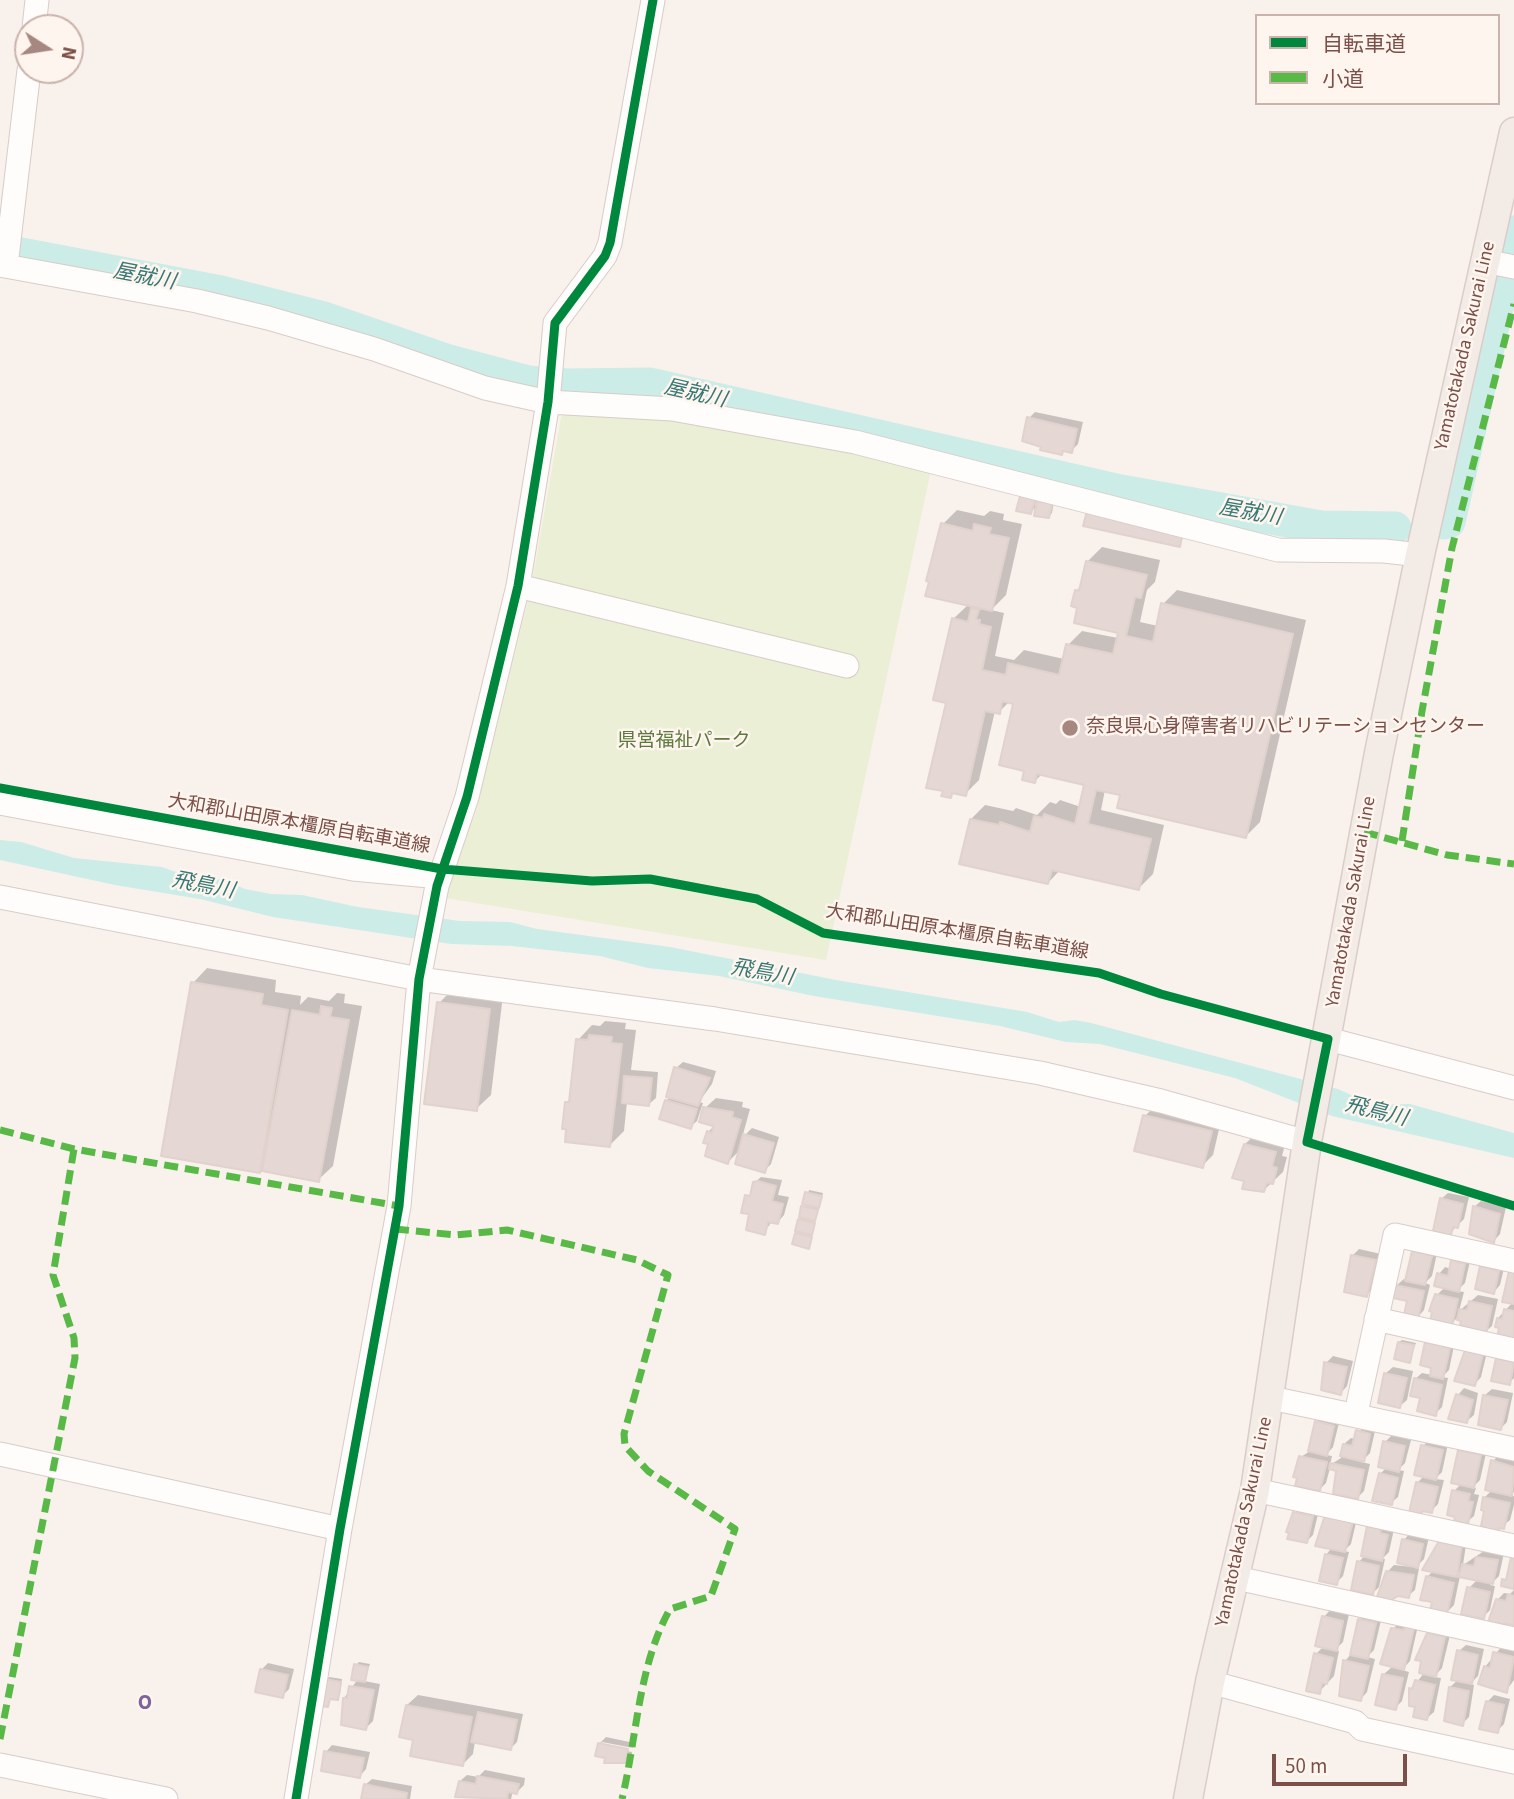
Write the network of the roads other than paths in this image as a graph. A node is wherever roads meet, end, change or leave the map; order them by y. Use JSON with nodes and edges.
{"nodes":[{"id":1,"x":653,"y":0,"type":"edge"},
{"id":2,"x":27,"y":84,"type":"edge"},
{"id":3,"x":1514,"y":132,"type":"edge"},
{"id":4,"x":5,"y":260,"type":"edge"},
{"id":5,"x":1500,"y":264,"type":"edge"},
{"id":6,"x":549,"y":391,"type":"junction"},
{"id":7,"x":1420,"y":555,"type":"junction"},
{"id":8,"x":518,"y":586,"type":"junction"},
{"id":9,"x":847,"y":666,"type":"dead end"},
{"id":10,"x":0,"y":803,"type":"edge"},
{"id":11,"x":438,"y":882,"type":"junction"},
{"id":12,"x":0,"y":897,"type":"edge"},
{"id":13,"x":419,"y":974,"type":"junction"},
{"id":14,"x":1327,"y":1045,"type":"junction"},
{"id":15,"x":1514,"y":1088,"type":"edge"},
{"id":16,"x":1308,"y":1138,"type":"junction"},
{"id":17,"x":1514,"y":1261,"type":"edge"},
{"id":18,"x":1376,"y":1320,"type":"junction"},
{"id":19,"x":1514,"y":1350,"type":"edge"},
{"id":20,"x":1271,"y":1398,"type":"junction"},
{"id":21,"x":1356,"y":1413,"type":"junction"},
{"id":22,"x":1514,"y":1449,"type":"edge"},
{"id":23,"x":0,"y":1454,"type":"edge"},
{"id":24,"x":1255,"y":1490,"type":"junction"},
{"id":25,"x":340,"y":1529,"type":"junction"},
{"id":26,"x":1514,"y":1546,"type":"edge"},
{"id":27,"x":1232,"y":1577,"type":"junction"},
{"id":28,"x":1514,"y":1639,"type":"edge"},
{"id":29,"x":1210,"y":1682,"type":"junction"},
{"id":30,"x":1514,"y":1762,"type":"edge"},
{"id":31,"x":0,"y":1765,"type":"edge"},
{"id":32,"x":166,"y":1799,"type":"edge"},
{"id":33,"x":296,"y":1799,"type":"edge"},
{"id":34,"x":1188,"y":1799,"type":"edge"}],
"edges":[{"from":1,"to":6,"type":"street"},
{"from":2,"to":4,"type":"street"},
{"from":3,"to":5,"type":"main road","name":"Yamatotakada Sakurai Line"},
{"from":4,"to":6,"type":"street"},
{"from":5,"to":7,"type":"main road","name":"Yamatotakada Sakurai Line"},
{"from":6,"to":7,"type":"street"},
{"from":6,"to":8,"type":"street"},
{"from":7,"to":14,"type":"main road","name":"Yamatotakada Sakurai Line"},
{"from":8,"to":9,"type":"street"},
{"from":8,"to":11,"type":"street"},
{"from":10,"to":11,"type":"street"},
{"from":11,"to":13,"type":"street"},
{"from":12,"to":13,"type":"street"},
{"from":13,"to":16,"type":"street"},
{"from":13,"to":25,"type":"street"},
{"from":14,"to":15,"type":"street"},
{"from":14,"to":16,"type":"main road","name":"Yamatotakada Sakurai Line"},
{"from":16,"to":20,"type":"main road","name":"Yamatotakada Sakurai Line"},
{"from":17,"to":18,"type":"street"},
{"from":18,"to":19,"type":"street"},
{"from":18,"to":21,"type":"street"},
{"from":20,"to":21,"type":"street"},
{"from":20,"to":24,"type":"main road","name":"Yamatotakada Sakurai Line"},
{"from":21,"to":22,"type":"street"},
{"from":23,"to":25,"type":"street"},
{"from":24,"to":26,"type":"street"},
{"from":24,"to":27,"type":"main road","name":"Yamatotakada Sakurai Line"},
{"from":25,"to":33,"type":"street"},
{"from":27,"to":28,"type":"street"},
{"from":27,"to":29,"type":"main road","name":"Yamatotakada Sakurai Line"},
{"from":29,"to":30,"type":"street"},
{"from":29,"to":34,"type":"main road","name":"Yamatotakada Sakurai Line"},
{"from":31,"to":32,"type":"street"}]}
